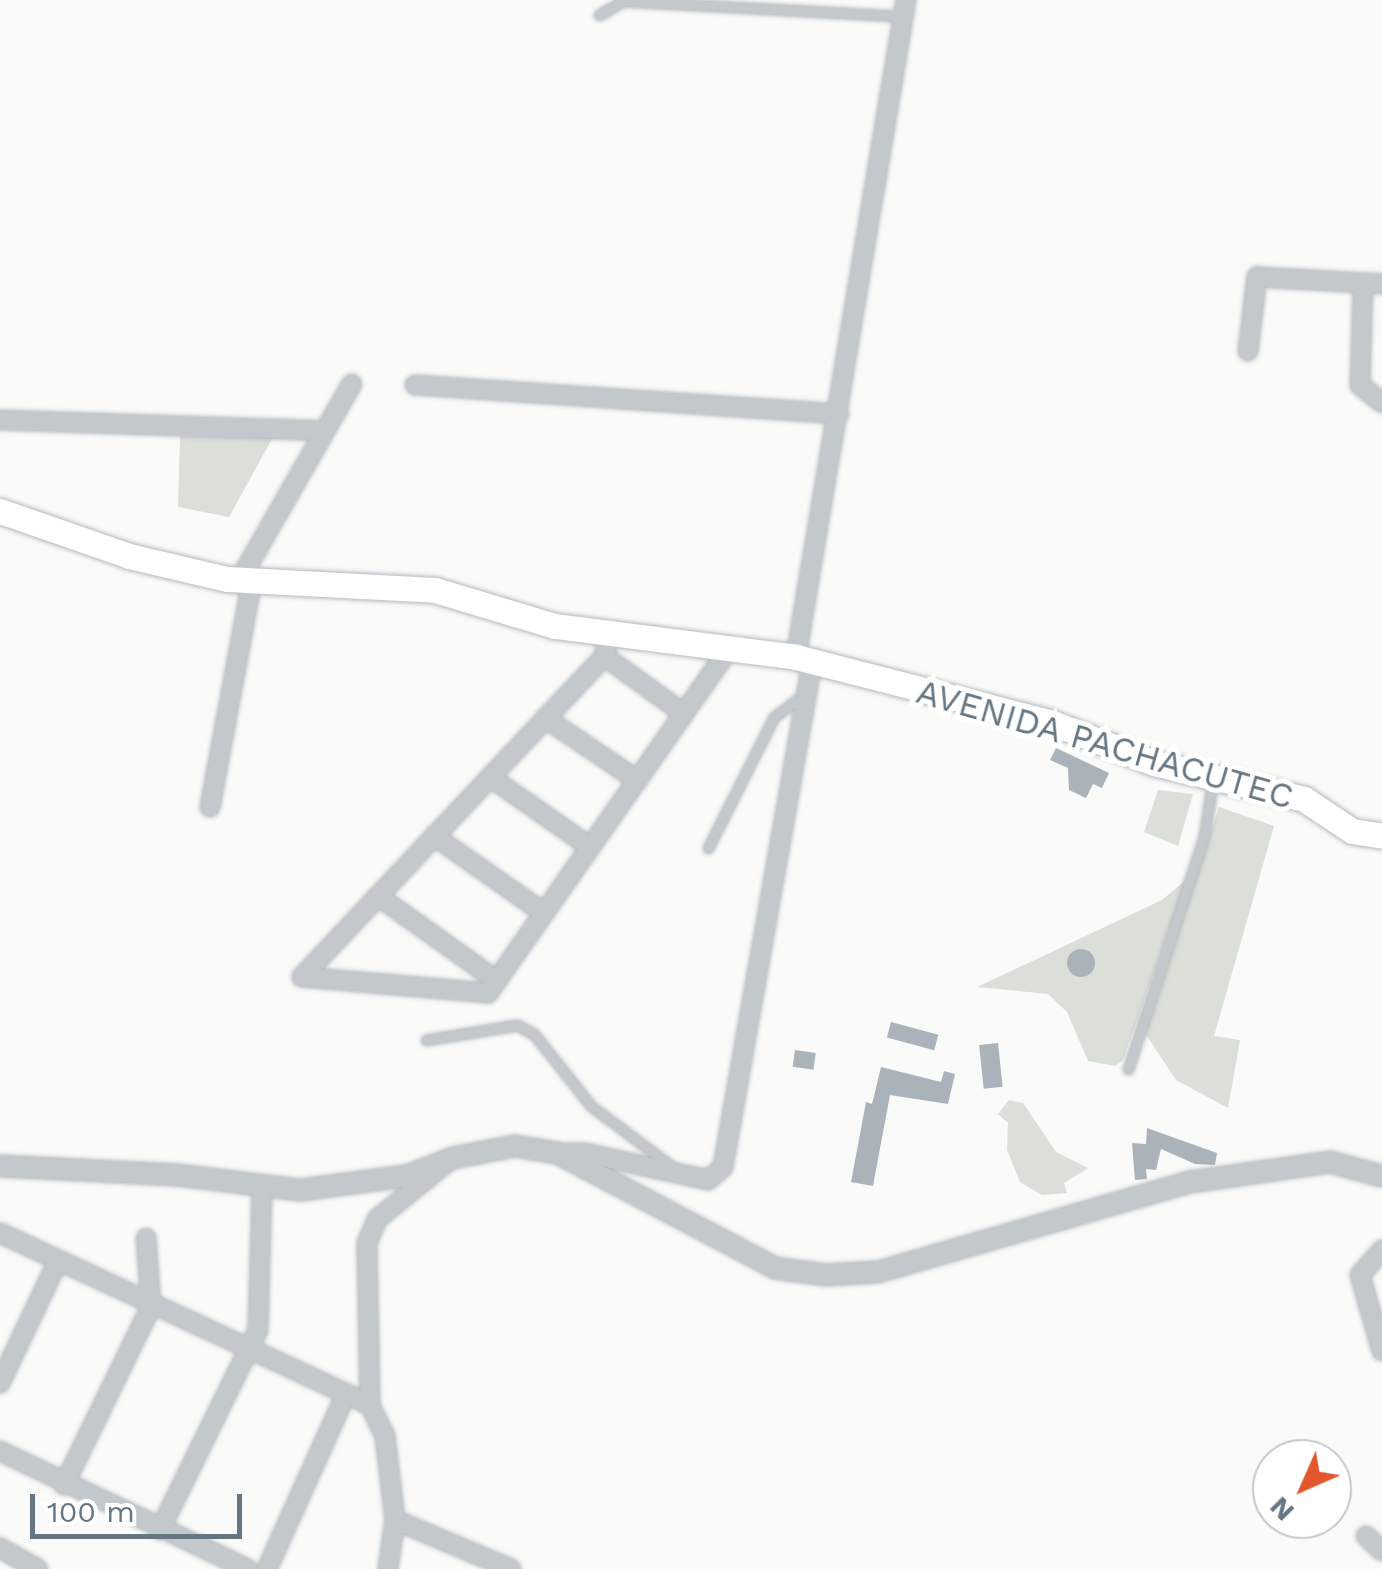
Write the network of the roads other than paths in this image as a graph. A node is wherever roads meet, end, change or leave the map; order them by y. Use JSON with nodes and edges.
{"nodes":[{"id":1,"x":906,"y":8,"type":"edge"},
{"id":2,"x":599,"y":14,"type":"dead end"},
{"id":3,"x":1372,"y":284,"type":"edge"},
{"id":4,"x":1248,"y":351,"type":"dead end"},
{"id":5,"x":352,"y":384,"type":"dead end"},
{"id":6,"x":415,"y":386,"type":"dead end"},
{"id":7,"x":1382,"y":402,"type":"edge"},
{"id":8,"x":839,"y":414,"type":"junction"},
{"id":9,"x":0,"y":420,"type":"edge"},
{"id":10,"x":324,"y":432,"type":"junction"},
{"id":11,"x":0,"y":511,"type":"edge"},
{"id":12,"x":245,"y":581,"type":"junction"},
{"id":13,"x":607,"y":645,"type":"junction"},
{"id":14,"x":726,"y":653,"type":"junction"},
{"id":15,"x":804,"y":660,"type":"junction"},
{"id":16,"x":801,"y":697,"type":"junction"},
{"id":17,"x":684,"y":713,"type":"junction"},
{"id":18,"x":545,"y":718,"type":"junction"},
{"id":19,"x":1214,"y":776,"type":"junction"},
{"id":20,"x":490,"y":777,"type":"junction"},
{"id":21,"x":636,"y":780,"type":"junction"},
{"id":22,"x":210,"y":807,"type":"dead end"},
{"id":23,"x":434,"y":836,"type":"junction"},
{"id":24,"x":1382,"y":836,"type":"edge"},
{"id":25,"x":590,"y":847,"type":"junction"},
{"id":26,"x":708,"y":848,"type":"dead end"},
{"id":27,"x":378,"y":896,"type":"junction"},
{"id":28,"x":544,"y":913,"type":"junction"},
{"id":29,"x":496,"y":981,"type":"junction"},
{"id":30,"x":426,"y":1040,"type":"dead end"},
{"id":31,"x":1128,"y":1069,"type":"dead end"},
{"id":32,"x":557,"y":1153,"type":"junction"},
{"id":33,"x":453,"y":1158,"type":"junction"},
{"id":34,"x":0,"y":1166,"type":"edge"},
{"id":35,"x":1382,"y":1176,"type":"edge"},
{"id":36,"x":689,"y":1178,"type":"junction"},
{"id":37,"x":262,"y":1190,"type":"junction"},
{"id":38,"x":0,"y":1233,"type":"edge"},
{"id":39,"x":146,"y":1238,"type":"dead end"},
{"id":40,"x":1382,"y":1250,"type":"edge"},
{"id":41,"x":58,"y":1261,"type":"junction"},
{"id":42,"x":151,"y":1307,"type":"junction"},
{"id":43,"x":251,"y":1350,"type":"junction"},
{"id":44,"x":1382,"y":1351,"type":"edge"},
{"id":45,"x":0,"y":1383,"type":"edge"},
{"id":46,"x":346,"y":1394,"type":"junction"},
{"id":47,"x":370,"y":1406,"type":"junction"},
{"id":48,"x":0,"y":1452,"type":"edge"},
{"id":49,"x":64,"y":1485,"type":"junction"},
{"id":50,"x":396,"y":1520,"type":"junction"},
{"id":51,"x":160,"y":1530,"type":"junction"},
{"id":52,"x":1366,"y":1536,"type":"dead end"},
{"id":53,"x":0,"y":1548,"type":"edge"},
{"id":54,"x":1382,"y":1551,"type":"edge"},
{"id":55,"x":38,"y":1569,"type":"edge"},
{"id":56,"x":246,"y":1569,"type":"edge"},
{"id":57,"x":267,"y":1569,"type":"edge"},
{"id":58,"x":388,"y":1569,"type":"edge"},
{"id":59,"x":511,"y":1569,"type":"edge"}],
"edges":[{"from":1,"to":2,"type":"lane"},
{"from":1,"to":8,"type":"street"},
{"from":3,"to":4,"type":"street"},
{"from":3,"to":7,"type":"street"},
{"from":5,"to":10,"type":"street"},
{"from":6,"to":8,"type":"street"},
{"from":8,"to":15,"type":"street"},
{"from":9,"to":10,"type":"street"},
{"from":10,"to":12,"type":"street"},
{"from":11,"to":12,"type":"main road","name":"AVENIDA PACHACUTEC"},
{"from":12,"to":13,"type":"main road","name":"AVENIDA PACHACUTEC"},
{"from":12,"to":22,"type":"street"},
{"from":13,"to":14,"type":"main road","name":"AVENIDA PACHACUTEC"},
{"from":13,"to":17,"type":"street"},
{"from":13,"to":18,"type":"street"},
{"from":14,"to":15,"type":"main road","name":"AVENIDA PACHACUTEC"},
{"from":14,"to":17,"type":"street"},
{"from":15,"to":16,"type":"street"},
{"from":15,"to":19,"type":"main road","name":"AVENIDA PACHACUTEC"},
{"from":16,"to":26,"type":"lane"},
{"from":16,"to":36,"type":"street"},
{"from":17,"to":21,"type":"street"},
{"from":18,"to":20,"type":"street"},
{"from":18,"to":21,"type":"street"},
{"from":19,"to":24,"type":"main road","name":"AVENIDA PACHACUTEC"},
{"from":19,"to":31,"type":"lane"},
{"from":20,"to":23,"type":"street"},
{"from":20,"to":25,"type":"street"},
{"from":21,"to":25,"type":"street"},
{"from":23,"to":27,"type":"street"},
{"from":23,"to":28,"type":"street"},
{"from":25,"to":28,"type":"street"},
{"from":27,"to":29,"type":"street"},
{"from":27,"to":29,"type":"street"},
{"from":28,"to":29,"type":"street"},
{"from":30,"to":36,"type":"lane"},
{"from":32,"to":33,"type":"street"},
{"from":32,"to":35,"type":"street"},
{"from":32,"to":36,"type":"street"},
{"from":33,"to":37,"type":"street"},
{"from":33,"to":47,"type":"street"},
{"from":34,"to":37,"type":"street"},
{"from":37,"to":43,"type":"street"},
{"from":38,"to":41,"type":"street"},
{"from":39,"to":42,"type":"street"},
{"from":40,"to":44,"type":"street"},
{"from":41,"to":42,"type":"street"},
{"from":41,"to":45,"type":"street"},
{"from":42,"to":43,"type":"street"},
{"from":42,"to":49,"type":"street"},
{"from":43,"to":46,"type":"street"},
{"from":43,"to":51,"type":"street"},
{"from":46,"to":47,"type":"street"},
{"from":46,"to":57,"type":"street"},
{"from":47,"to":50,"type":"street"},
{"from":48,"to":49,"type":"street"},
{"from":49,"to":51,"type":"street"},
{"from":50,"to":58,"type":"street"},
{"from":50,"to":59,"type":"street"},
{"from":51,"to":56,"type":"street"},
{"from":52,"to":54,"type":"street"},
{"from":53,"to":55,"type":"street"}]}
